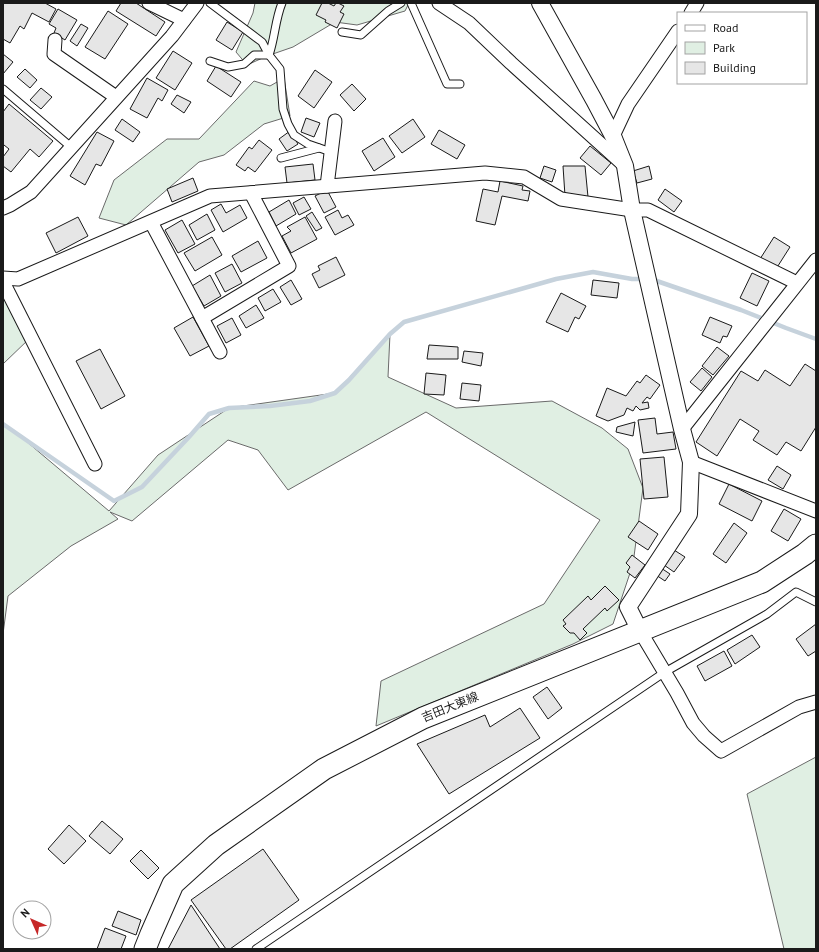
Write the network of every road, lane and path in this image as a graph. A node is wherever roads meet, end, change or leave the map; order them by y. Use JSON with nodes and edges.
{"nodes":[{"id":1,"x":149,"y":3,"type":"edge"},
{"id":2,"x":197,"y":3,"type":"edge"},
{"id":3,"x":210,"y":3,"type":"edge"},
{"id":4,"x":282,"y":3,"type":"edge"},
{"id":5,"x":401,"y":3,"type":"edge"},
{"id":6,"x":411,"y":3,"type":"edge"},
{"id":7,"x":439,"y":3,"type":"edge"},
{"id":8,"x":540,"y":3,"type":"edge"},
{"id":9,"x":697,"y":3,"type":"edge"},
{"id":10,"x":692,"y":12,"type":"edge"},
{"id":11,"x":184,"y":20,"type":"junction"},
{"id":12,"x":342,"y":32,"type":"dead end"},
{"id":13,"x":677,"y":32,"type":"edge"},
{"id":14,"x":55,"y":40,"type":"dead end"},
{"id":15,"x":269,"y":55,"type":"junction"},
{"id":16,"x":210,"y":61,"type":"dead end"},
{"id":17,"x":460,"y":84,"type":"dead end"},
{"id":18,"x":3,"y":89,"type":"edge"},
{"id":19,"x":116,"y":97,"type":"junction"},
{"id":20,"x":335,"y":121,"type":"dead end"},
{"id":21,"x":613,"y":136,"type":"junction"},
{"id":22,"x":71,"y":147,"type":"junction"},
{"id":23,"x":325,"y":150,"type":"junction"},
{"id":24,"x":281,"y":158,"type":"dead end"},
{"id":25,"x":625,"y":166,"type":"junction"},
{"id":26,"x":328,"y":186,"type":"junction"},
{"id":27,"x":251,"y":193,"type":"junction"},
{"id":28,"x":3,"y":208,"type":"edge"},
{"id":29,"x":632,"y":210,"type":"junction"},
{"id":30,"x":152,"y":222,"type":"junction"},
{"id":31,"x":816,"y":260,"type":"edge"},
{"id":32,"x":3,"y":278,"type":"edge"},
{"id":33,"x":3,"y":282,"type":"edge"},
{"id":34,"x":797,"y":284,"type":"junction"},
{"id":35,"x":202,"y":318,"type":"junction"},
{"id":36,"x":220,"y":352,"type":"dead end"},
{"id":37,"x":682,"y":428,"type":"junction"},
{"id":38,"x":691,"y":462,"type":"junction"},
{"id":39,"x":95,"y":464,"type":"dead end"},
{"id":40,"x":816,"y":511,"type":"edge"},
{"id":41,"x":816,"y":544,"type":"edge"},
{"id":42,"x":816,"y":602,"type":"edge"},
{"id":43,"x":640,"y":631,"type":"junction"},
{"id":44,"x":665,"y":672,"type":"junction"},
{"id":45,"x":816,"y":702,"type":"edge"},
{"id":46,"x":145,"y":949,"type":"edge"},
{"id":47,"x":256,"y":949,"type":"edge"}],
"edges":[{"from":1,"to":11,"type":"street"},
{"from":2,"to":11,"type":"street"},
{"from":3,"to":15,"type":"lane"},
{"from":4,"to":15,"type":"lane"},
{"from":5,"to":12,"type":"lane"},
{"from":6,"to":17,"type":"lane"},
{"from":7,"to":25,"type":"street"},
{"from":8,"to":21,"type":"street"},
{"from":9,"to":10,"type":"street"},
{"from":11,"to":19,"type":"street"},
{"from":13,"to":21,"type":"street"},
{"from":14,"to":19,"type":"street"},
{"from":15,"to":16,"type":"lane"},
{"from":15,"to":23,"type":"lane"},
{"from":18,"to":22,"type":"lane"},
{"from":19,"to":22,"type":"street"},
{"from":20,"to":23,"type":"street"},
{"from":21,"to":25,"type":"street"},
{"from":22,"to":28,"type":"street"},
{"from":23,"to":24,"type":"lane"},
{"from":23,"to":26,"type":"street"},
{"from":25,"to":29,"type":"street"},
{"from":26,"to":27,"type":"street"},
{"from":26,"to":29,"type":"street"},
{"from":27,"to":30,"type":"street"},
{"from":27,"to":35,"type":"street"},
{"from":29,"to":34,"type":"street"},
{"from":29,"to":37,"type":"street"},
{"from":30,"to":32,"type":"street"},
{"from":30,"to":35,"type":"street"},
{"from":31,"to":34,"type":"street"},
{"from":33,"to":39,"type":"street"},
{"from":34,"to":37,"type":"street"},
{"from":35,"to":36,"type":"street"},
{"from":37,"to":38,"type":"street"},
{"from":38,"to":40,"type":"street"},
{"from":38,"to":43,"type":"street"},
{"from":41,"to":43,"type":"main road","name":"吉田大東線"},
{"from":42,"to":44,"type":"lane"},
{"from":43,"to":44,"type":"street"},
{"from":43,"to":46,"type":"main road","name":"吉田大東線"},
{"from":44,"to":45,"type":"street"},
{"from":44,"to":47,"type":"lane"}]}
